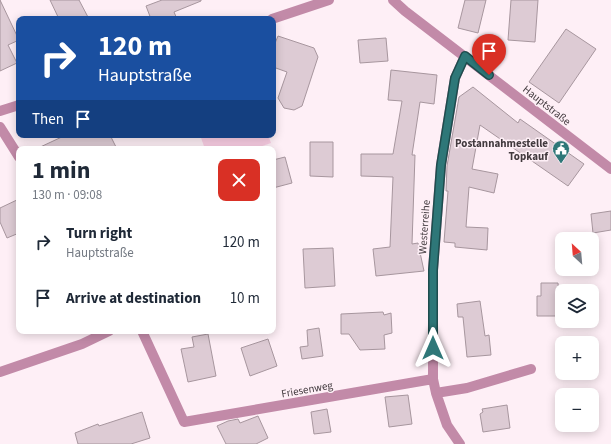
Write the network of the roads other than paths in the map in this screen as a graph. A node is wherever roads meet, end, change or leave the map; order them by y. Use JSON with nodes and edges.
{"nodes":[{"id":1,"x":329,"y":0,"type":"edge"},
{"id":2,"x":393,"y":0,"type":"edge"},
{"id":3,"x":276,"y":18,"type":"edge"},
{"id":4,"x":465,"y":56,"type":"junction"},
{"id":5,"x":16,"y":106,"type":"edge"},
{"id":6,"x":0,"y":111,"type":"edge"},
{"id":7,"x":0,"y":127,"type":"edge"},
{"id":8,"x":16,"y":152,"type":"edge"},
{"id":9,"x":611,"y":169,"type":"edge"},
{"id":10,"x":103,"y":334,"type":"edge"},
{"id":11,"x":143,"y":334,"type":"edge"},
{"id":12,"x":531,"y":369,"type":"dead end"},
{"id":13,"x":0,"y":372,"type":"edge"},
{"id":14,"x":433,"y":379,"type":"junction"},
{"id":15,"x":436,"y":393,"type":"junction"},
{"id":16,"x":460,"y":444,"type":"edge"}],
"edges":[{"from":1,"to":3,"type":"street"},
{"from":2,"to":4,"type":"street","name":"Hauptstraße"},
{"from":4,"to":9,"type":"street","name":"Hauptstraße"},
{"from":4,"to":14,"type":"street","name":"Westerreihe"},
{"from":5,"to":6,"type":"street"},
{"from":7,"to":8,"type":"street"},
{"from":10,"to":13,"type":"street"},
{"from":11,"to":14,"type":"street","name":"Friesenweg"},
{"from":12,"to":15,"type":"street"},
{"from":14,"to":15,"type":"street","name":"Westerreihe"},
{"from":15,"to":16,"type":"street","name":"Westerreihe"}]}
